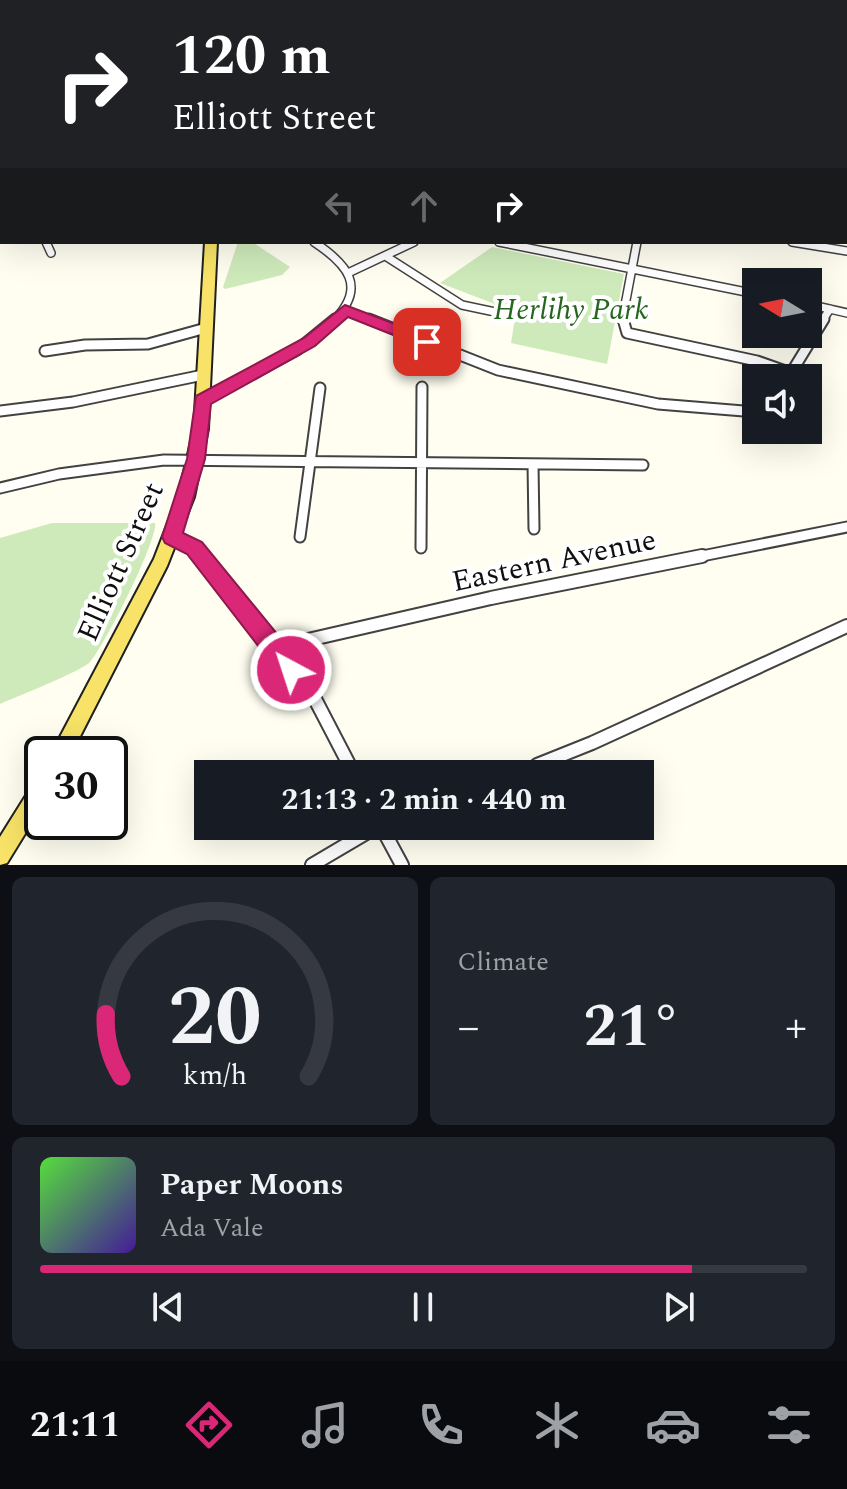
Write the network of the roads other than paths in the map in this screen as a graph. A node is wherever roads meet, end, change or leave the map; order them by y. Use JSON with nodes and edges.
{"nodes":[{"id":1,"x":47,"y":244,"type":"edge"},
{"id":2,"x":211,"y":244,"type":"edge"},
{"id":3,"x":317,"y":244,"type":"edge"},
{"id":4,"x":410,"y":244,"type":"edge"},
{"id":5,"x":509,"y":244,"type":"edge"},
{"id":6,"x":637,"y":244,"type":"edge"},
{"id":7,"x":804,"y":244,"type":"edge"},
{"id":8,"x":847,"y":251,"type":"edge"},
{"id":9,"x":51,"y":253,"type":"dead end"},
{"id":10,"x":387,"y":257,"type":"junction"},
{"id":11,"x":632,"y":269,"type":"junction"},
{"id":12,"x":348,"y":273,"type":"junction"},
{"id":13,"x":742,"y":291,"type":"edge"},
{"id":14,"x":822,"y":307,"type":"edge"},
{"id":15,"x":830,"y":309,"type":"junction"},
{"id":16,"x":345,"y":310,"type":"junction"},
{"id":17,"x":495,"y":312,"type":"dead end"},
{"id":18,"x":847,"y":313,"type":"edge"},
{"id":19,"x":206,"y":328,"type":"junction"},
{"id":20,"x":45,"y":351,"type":"dead end"},
{"id":21,"x":763,"y":364,"type":"edge"},
{"id":22,"x":796,"y":364,"type":"edge"},
{"id":23,"x":203,"y":375,"type":"junction"},
{"id":24,"x":422,"y":387,"type":"dead end"},
{"id":25,"x":320,"y":388,"type":"dead end"},
{"id":26,"x":202,"y":401,"type":"junction"},
{"id":27,"x":0,"y":411,"type":"edge"},
{"id":28,"x":742,"y":411,"type":"edge"},
{"id":29,"x":196,"y":459,"type":"junction"},
{"id":30,"x":310,"y":462,"type":"junction"},
{"id":31,"x":421,"y":463,"type":"junction"},
{"id":32,"x":533,"y":464,"type":"junction"},
{"id":33,"x":643,"y":465,"type":"dead end"},
{"id":34,"x":0,"y":488,"type":"edge"},
{"id":35,"x":847,"y":527,"type":"edge"},
{"id":36,"x":534,"y":529,"type":"dead end"},
{"id":37,"x":172,"y":537,"type":"junction"},
{"id":38,"x":300,"y":537,"type":"dead end"},
{"id":39,"x":421,"y":548,"type":"dead end"},
{"id":40,"x":847,"y":626,"type":"edge"},
{"id":41,"x":273,"y":648,"type":"junction"},
{"id":42,"x":70,"y":736,"type":"edge"},
{"id":43,"x":347,"y":760,"type":"edge"},
{"id":44,"x":550,"y":760,"type":"edge"},
{"id":45,"x":24,"y":817,"type":"edge"},
{"id":46,"x":356,"y":840,"type":"edge"},
{"id":47,"x":388,"y":840,"type":"edge"},
{"id":48,"x":0,"y":856,"type":"edge"},
{"id":49,"x":312,"y":865,"type":"edge"},
{"id":50,"x":402,"y":865,"type":"edge"}],
"edges":[{"from":1,"to":9,"type":"street"},
{"from":2,"to":19,"type":"main road","name":"Elliott Street"},
{"from":3,"to":12,"type":"street"},
{"from":4,"to":10,"type":"street"},
{"from":5,"to":11,"type":"street"},
{"from":6,"to":11,"type":"street"},
{"from":7,"to":8,"type":"street"},
{"from":10,"to":12,"type":"street"},
{"from":10,"to":17,"type":"street"},
{"from":11,"to":13,"type":"street"},
{"from":11,"to":21,"type":"street"},
{"from":12,"to":16,"type":"street"},
{"from":14,"to":15,"type":"street"},
{"from":15,"to":18,"type":"street"},
{"from":15,"to":22,"type":"street"},
{"from":16,"to":26,"type":"street"},
{"from":16,"to":28,"type":"street"},
{"from":19,"to":20,"type":"street"},
{"from":19,"to":23,"type":"main road","name":"Elliott Street"},
{"from":23,"to":26,"type":"main road","name":"Elliott Street"},
{"from":23,"to":27,"type":"street"},
{"from":24,"to":31,"type":"street"},
{"from":25,"to":30,"type":"street"},
{"from":26,"to":29,"type":"main road","name":"Elliott Street"},
{"from":29,"to":30,"type":"street"},
{"from":29,"to":34,"type":"street"},
{"from":29,"to":37,"type":"main road","name":"Elliott Street"},
{"from":30,"to":31,"type":"street"},
{"from":30,"to":38,"type":"street"},
{"from":31,"to":32,"type":"street"},
{"from":31,"to":39,"type":"street"},
{"from":32,"to":33,"type":"street"},
{"from":32,"to":36,"type":"street"},
{"from":35,"to":41,"type":"street","name":"Eastern Avenue"},
{"from":37,"to":41,"type":"street"},
{"from":37,"to":42,"type":"main road","name":"Elliott Street"},
{"from":40,"to":44,"type":"street"},
{"from":41,"to":43,"type":"street"},
{"from":45,"to":48,"type":"main road"},
{"from":46,"to":49,"type":"street"},
{"from":47,"to":50,"type":"street"}]}
